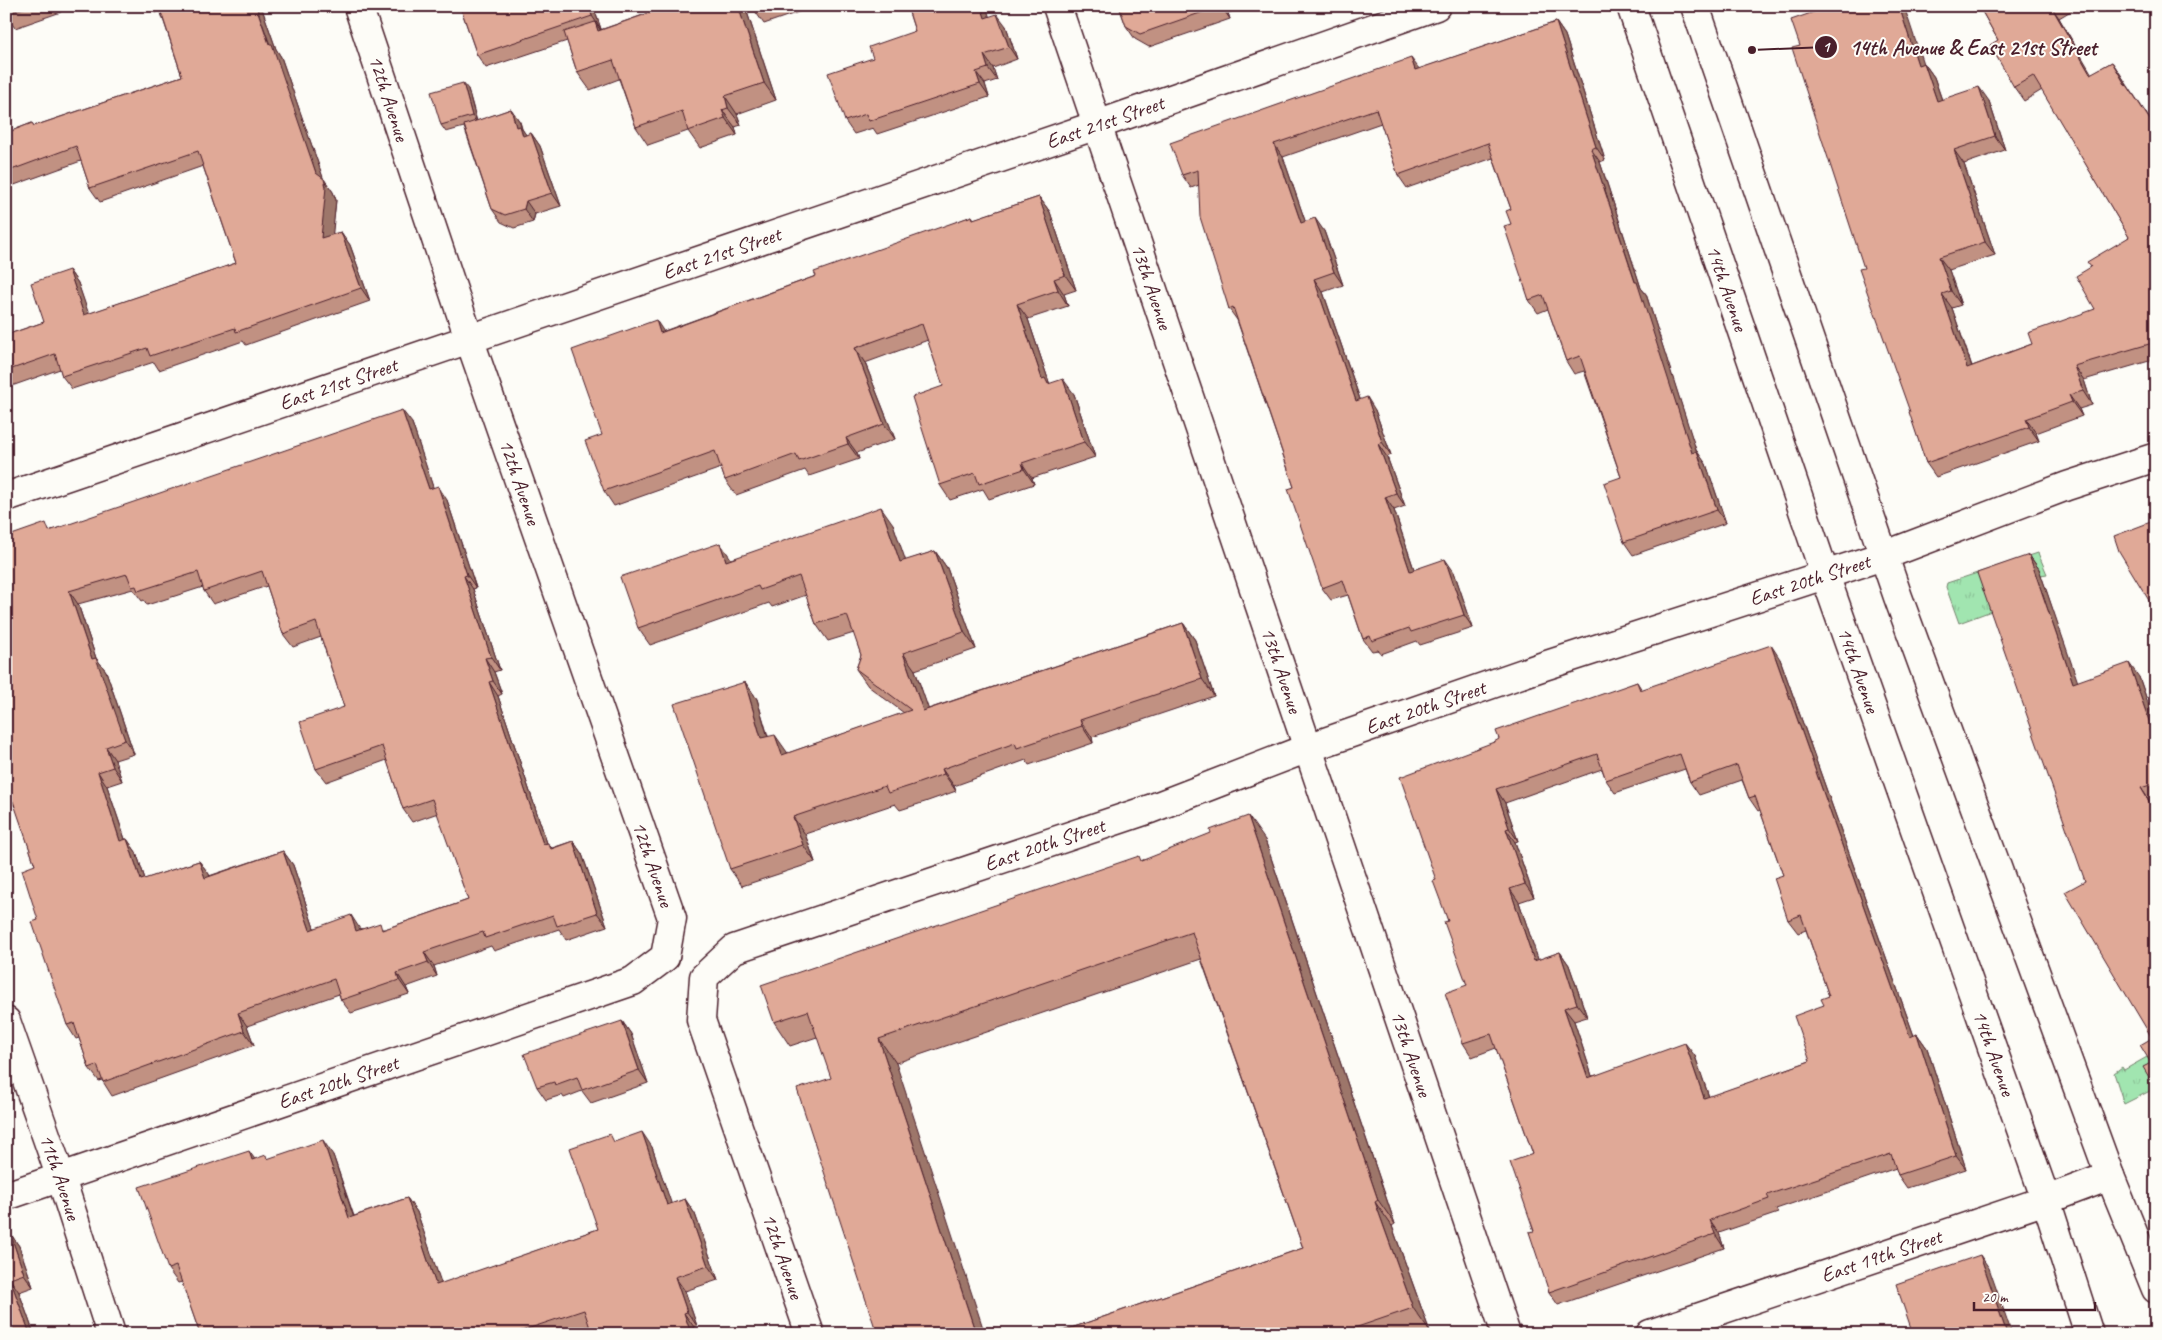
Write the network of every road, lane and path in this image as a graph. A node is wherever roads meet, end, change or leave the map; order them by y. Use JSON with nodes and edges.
{"nodes":[{"id":1,"x":358,"y":6,"type":"edge"},
{"id":2,"x":1057,"y":6,"type":"edge"},
{"id":3,"x":1436,"y":6,"type":"edge"},
{"id":4,"x":1631,"y":6,"type":"edge"},
{"id":5,"x":1695,"y":6,"type":"edge"},
{"id":6,"x":1097,"y":125,"type":"junction"},
{"id":7,"x":469,"y":338,"type":"junction"},
{"id":8,"x":2156,"y":457,"type":"edge"},
{"id":9,"x":6,"y":497,"type":"edge"},
{"id":10,"x":1883,"y":556,"type":"junction"},
{"id":11,"x":1825,"y":574,"type":"junction"},
{"id":12,"x":1308,"y":748,"type":"junction"},
{"id":13,"x":665,"y":957,"type":"joint"},
{"id":14,"x":704,"y":977,"type":"joint"},
{"id":15,"x":6,"y":1020,"type":"edge"},
{"id":16,"x":2110,"y":1176,"type":"junction"},
{"id":17,"x":61,"y":1178,"type":"junction"},
{"id":18,"x":6,"y":1196,"type":"edge"},
{"id":19,"x":2046,"y":1200,"type":"junction"},
{"id":20,"x":2156,"y":1289,"type":"edge"},
{"id":21,"x":111,"y":1334,"type":"edge"},
{"id":22,"x":810,"y":1334,"type":"edge"},
{"id":23,"x":1506,"y":1334,"type":"edge"},
{"id":24,"x":1650,"y":1334,"type":"edge"},
{"id":25,"x":2089,"y":1334,"type":"edge"}],
"edges":[{"from":1,"to":7,"type":"street","name":"12th Avenue"},
{"from":2,"to":6,"type":"street","name":"13th Avenue"},
{"from":3,"to":6,"type":"street","name":"East 21st Street"},
{"from":4,"to":11,"type":"street","name":"14th Avenue"},
{"from":5,"to":10,"type":"street"},
{"from":6,"to":7,"type":"street","name":"East 21st Street"},
{"from":6,"to":12,"type":"street","name":"13th Avenue"},
{"from":7,"to":9,"type":"street","name":"East 21st Street"},
{"from":7,"to":13,"type":"street","name":"12th Avenue"},
{"from":8,"to":10,"type":"street","name":"East 20th Street"},
{"from":10,"to":11,"type":"street","name":"East 20th Street"},
{"from":10,"to":16,"type":"street"},
{"from":11,"to":12,"type":"street","name":"East 20th Street"},
{"from":11,"to":19,"type":"street","name":"14th Avenue"},
{"from":12,"to":14,"type":"street","name":"East 20th Street"},
{"from":12,"to":23,"type":"street","name":"13th Avenue"},
{"from":13,"to":17,"type":"street","name":"East 20th Street"},
{"from":14,"to":22,"type":"street","name":"12th Avenue"},
{"from":15,"to":17,"type":"street","name":"11th Avenue"},
{"from":16,"to":19,"type":"street","name":"East 19th Street"},
{"from":16,"to":20,"type":"street"},
{"from":17,"to":18,"type":"street","name":"East 20th Street"},
{"from":17,"to":21,"type":"street","name":"11th Avenue"},
{"from":19,"to":24,"type":"street","name":"East 19th Street"},
{"from":19,"to":25,"type":"street","name":"14th Avenue"}]}
